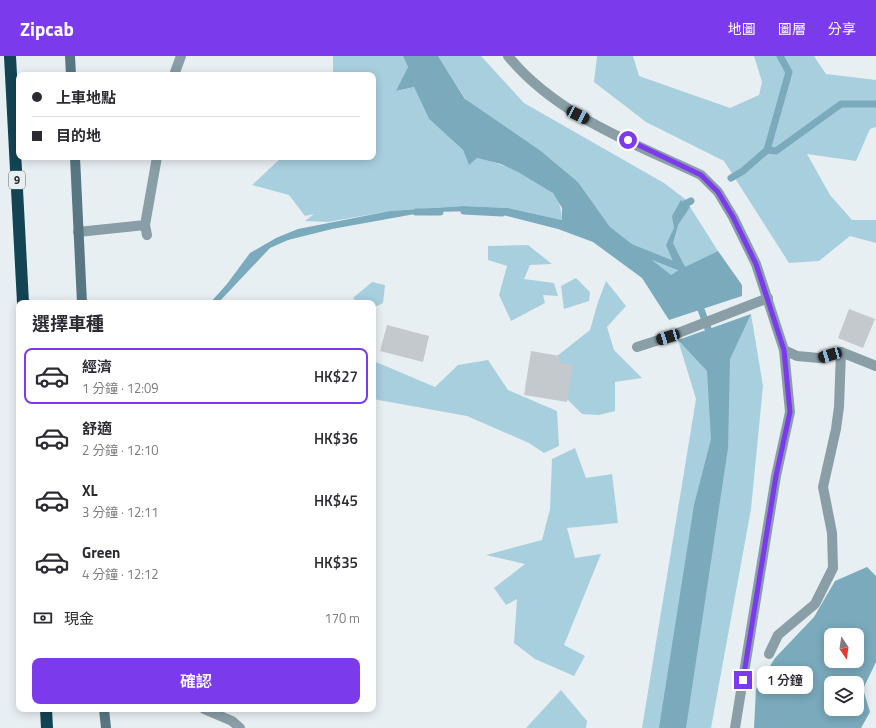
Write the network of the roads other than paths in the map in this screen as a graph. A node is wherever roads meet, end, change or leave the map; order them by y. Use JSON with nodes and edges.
{"nodes":[{"id":1,"x":10,"y":56,"type":"edge"},
{"id":2,"x":70,"y":56,"type":"edge"},
{"id":3,"x":181,"y":56,"type":"edge"},
{"id":4,"x":508,"y":56,"type":"edge"},
{"id":5,"x":71,"y":72,"type":"edge"},
{"id":6,"x":175,"y":72,"type":"edge"},
{"id":7,"x":75,"y":160,"type":"edge"},
{"id":8,"x":156,"y":160,"type":"edge"},
{"id":9,"x":78,"y":232,"type":"junction"},
{"id":10,"x":768,"y":298,"type":"junction"},
{"id":11,"x":23,"y":300,"type":"edge"},
{"id":12,"x":82,"y":300,"type":"edge"},
{"id":13,"x":637,"y":347,"type":"dead end"},
{"id":14,"x":784,"y":350,"type":"junction"},
{"id":15,"x":841,"y":352,"type":"junction"},
{"id":16,"x":876,"y":366,"type":"edge"},
{"id":17,"x":769,"y":654,"type":"dead end"},
{"id":18,"x":46,"y":712,"type":"edge"},
{"id":19,"x":104,"y":712,"type":"edge"},
{"id":20,"x":211,"y":712,"type":"edge"},
{"id":21,"x":47,"y":728,"type":"edge"},
{"id":22,"x":106,"y":728,"type":"edge"},
{"id":23,"x":240,"y":728,"type":"edge"},
{"id":24,"x":735,"y":728,"type":"edge"}],
"edges":[{"from":1,"to":11,"type":"highway","number":"9"},
{"from":2,"to":5,"type":"main road"},
{"from":3,"to":6,"type":"street"},
{"from":4,"to":10,"type":"street"},
{"from":7,"to":9,"type":"main road"},
{"from":8,"to":9,"type":"street"},
{"from":9,"to":12,"type":"main road"},
{"from":10,"to":13,"type":"street"},
{"from":10,"to":14,"type":"street"},
{"from":14,"to":15,"type":"street"},
{"from":14,"to":24,"type":"street"},
{"from":15,"to":16,"type":"street"},
{"from":15,"to":17,"type":"street"},
{"from":18,"to":21,"type":"highway"},
{"from":19,"to":22,"type":"main road"},
{"from":20,"to":23,"type":"street"}]}
